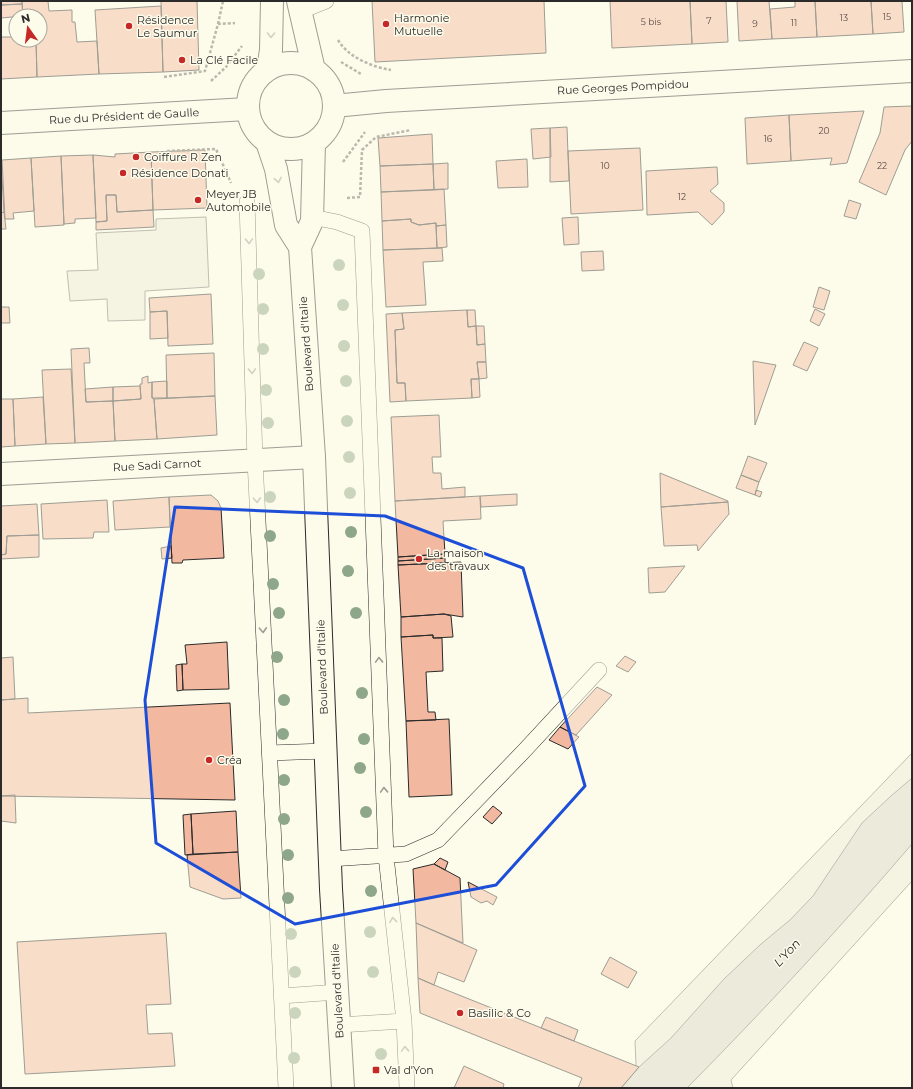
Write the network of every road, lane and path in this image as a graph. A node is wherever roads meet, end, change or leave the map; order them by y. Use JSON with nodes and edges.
{"nodes":[{"id":1,"x":222,"y":1,"type":"edge"},
{"id":2,"x":272,"y":1,"type":"edge"},
{"id":3,"x":326,"y":1,"type":"edge"},
{"id":4,"x":300,"y":6,"type":"edge"},
{"id":5,"x":235,"y":23,"type":"dead end"},
{"id":6,"x":218,"y":24,"type":"junction"},
{"id":7,"x":336,"y":36,"type":"dead end"},
{"id":8,"x":243,"y":45,"type":"dead end"},
{"id":9,"x":337,"y":59,"type":"dead end"},
{"id":10,"x":268,"y":69,"type":"junction"},
{"id":11,"x":314,"y":70,"type":"junction"},
{"id":12,"x":397,"y":70,"type":"dead end"},
{"id":13,"x":912,"y":71,"type":"edge"},
{"id":14,"x":164,"y":77,"type":"dead end"},
{"id":15,"x":368,"y":78,"type":"dead end"},
{"id":16,"x":207,"y":85,"type":"dead end"},
{"id":17,"x":334,"y":106,"type":"junction"},
{"id":18,"x":247,"y":110,"type":"junction"},
{"id":19,"x":1,"y":123,"type":"edge"},
{"id":20,"x":368,"y":130,"type":"dead end"},
{"id":21,"x":267,"y":142,"type":"junction"},
{"id":22,"x":314,"y":143,"type":"junction"},
{"id":23,"x":341,"y":167,"type":"dead end"},
{"id":24,"x":247,"y":202,"type":"dead end"},
{"id":25,"x":312,"y":217,"type":"junction"},
{"id":26,"x":300,"y":247,"type":"junction"},
{"id":27,"x":314,"y":457,"type":"junction"},
{"id":28,"x":255,"y":460,"type":"junction"},
{"id":29,"x":1,"y":474,"type":"edge"},
{"id":30,"x":599,"y":670,"type":"dead end"},
{"id":31,"x":326,"y":751,"type":"junction"},
{"id":32,"x":269,"y":753,"type":"junction"},
{"id":33,"x":386,"y":856,"type":"junction"},
{"id":34,"x":330,"y":859,"type":"junction"},
{"id":35,"x":338,"y":992,"type":"junction"},
{"id":36,"x":281,"y":996,"type":"junction"},
{"id":37,"x":404,"y":1021,"type":"junction"},
{"id":38,"x":339,"y":1025,"type":"junction"},
{"id":39,"x":286,"y":1088,"type":"edge"},
{"id":40,"x":343,"y":1088,"type":"edge"},
{"id":41,"x":406,"y":1088,"type":"edge"}],
"edges":[{"from":1,"to":6,"type":"path"},
{"from":2,"to":10,"type":"main road","one_way":true},
{"from":3,"to":4,"type":"lane"},
{"from":4,"to":11,"type":"main road"},
{"from":5,"to":6,"type":"path"},
{"from":6,"to":14,"type":"path"},
{"from":7,"to":12,"type":"path"},
{"from":8,"to":16,"type":"path"},
{"from":9,"to":15,"type":"path"},
{"from":10,"to":11,"type":"main road"},
{"from":10,"to":18,"type":"main road"},
{"from":11,"to":17,"type":"main road"},
{"from":13,"to":17,"type":"main road","name":"Rue Georges Pompidou"},
{"from":17,"to":22,"type":"main road"},
{"from":18,"to":19,"type":"main road","name":"Rue du Président de Gaulle"},
{"from":18,"to":21,"type":"main road"},
{"from":20,"to":23,"type":"path"},
{"from":21,"to":22,"type":"main road"},
{"from":21,"to":26,"type":"main road","name":"Boulevard d'Italie","one_way":true},
{"from":22,"to":25,"type":"main road","name":"Boulevard d'Italie"},
{"from":24,"to":28,"type":"lane","one_way":true},
{"from":25,"to":26,"type":"main road","name":"Boulevard d'Italie"},
{"from":33,"to":25,"type":"lane","one_way":true},
{"from":26,"to":27,"type":"main road","name":"Boulevard d'Italie"},
{"from":27,"to":28,"type":"main road","name":"Rue Sadi Carnot"},
{"from":27,"to":31,"type":"main road","name":"Boulevard d'Italie"},
{"from":28,"to":29,"type":"main road","name":"Rue Sadi Carnot"},
{"from":28,"to":32,"type":"lane","one_way":true},
{"from":30,"to":33,"type":"lane"},
{"from":31,"to":32,"type":"lane"},
{"from":31,"to":34,"type":"main road","name":"Boulevard d'Italie"},
{"from":32,"to":36,"type":"lane"},
{"from":33,"to":34,"type":"lane"},
{"from":37,"to":33,"type":"lane","one_way":true},
{"from":34,"to":35,"type":"main road","name":"Boulevard d'Italie"},
{"from":35,"to":36,"type":"lane"},
{"from":35,"to":38,"type":"main road","name":"Boulevard d'Italie"},
{"from":36,"to":39,"type":"lane"},
{"from":37,"to":38,"type":"lane"},
{"from":41,"to":37,"type":"lane","one_way":true},
{"from":38,"to":40,"type":"main road","name":"Boulevard d'Italie"}]}
